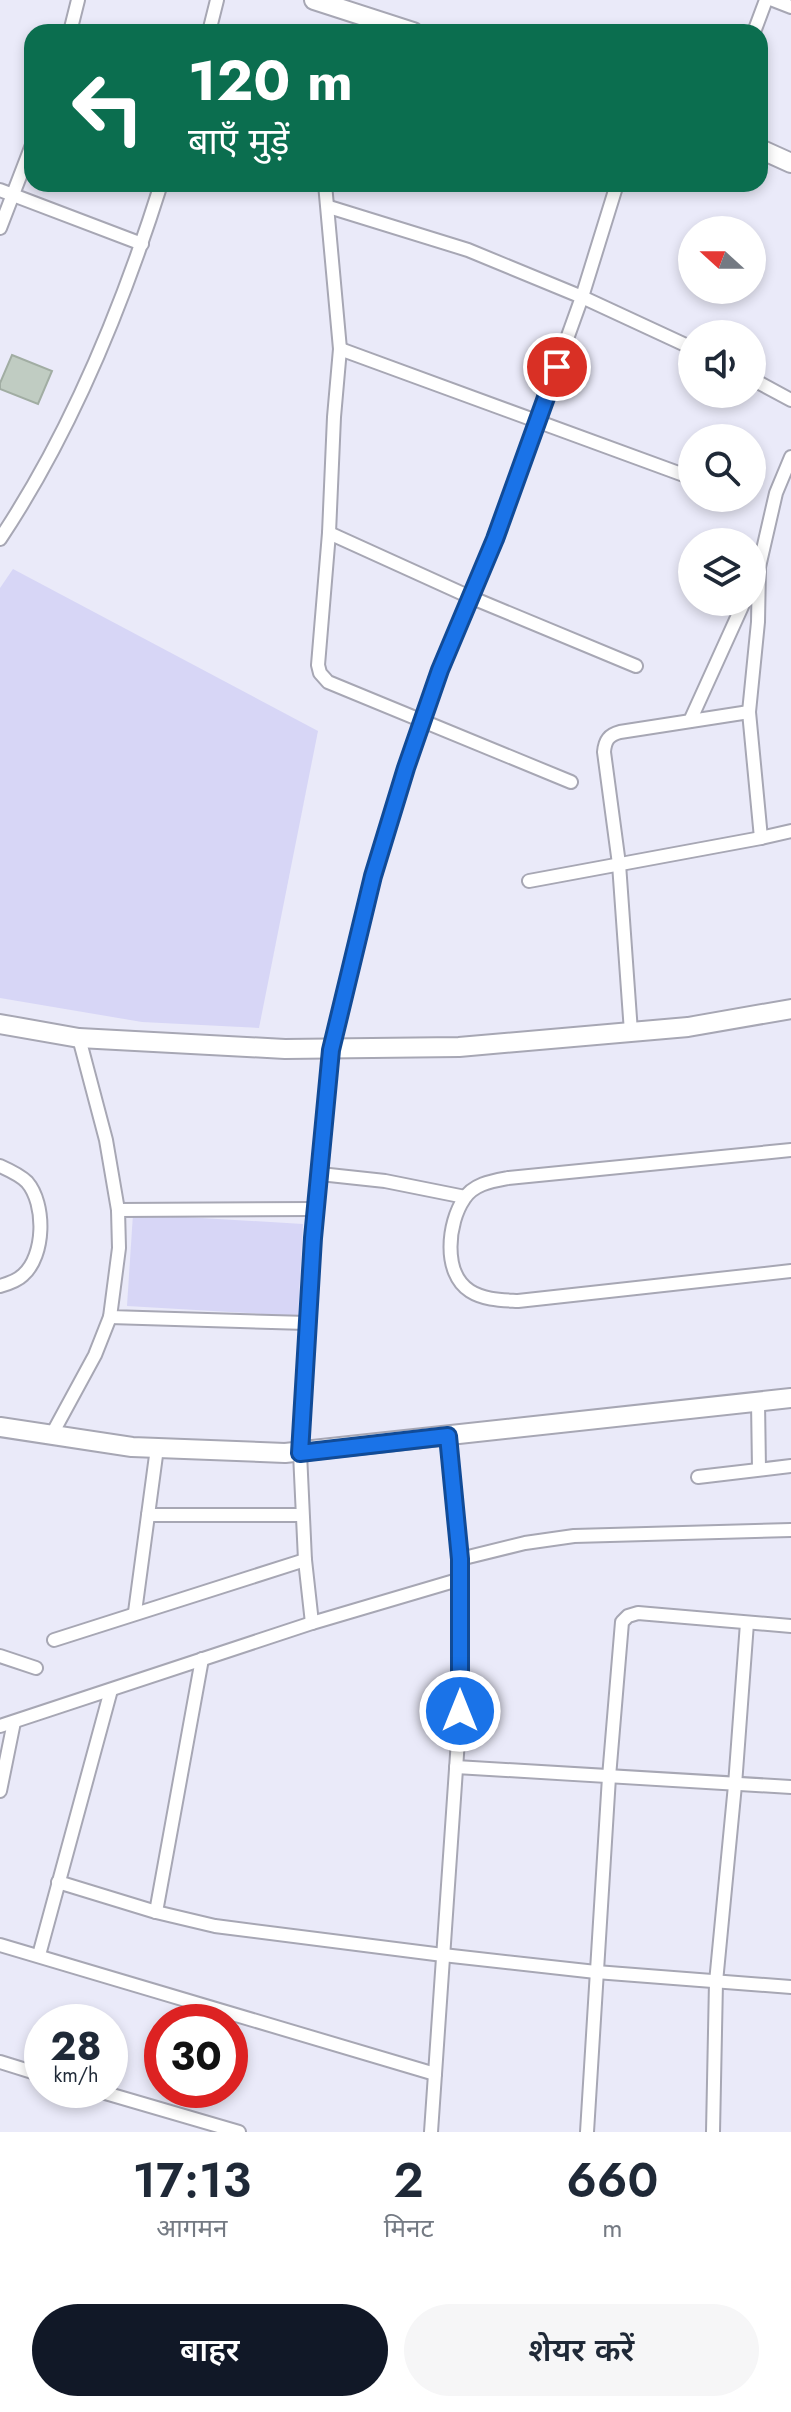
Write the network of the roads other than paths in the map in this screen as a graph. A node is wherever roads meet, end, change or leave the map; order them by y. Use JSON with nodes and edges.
{"nodes":[{"id":1,"x":78,"y":0,"type":"edge"},
{"id":2,"x":217,"y":0,"type":"edge"},
{"id":3,"x":314,"y":0,"type":"edge"},
{"id":4,"x":766,"y":0,"type":"edge"},
{"id":5,"x":773,"y":0,"type":"edge"},
{"id":6,"x":791,"y":7,"type":"edge"},
{"id":7,"x":72,"y":24,"type":"edge"},
{"id":8,"x":211,"y":24,"type":"edge"},
{"id":9,"x":388,"y":24,"type":"edge"},
{"id":10,"x":757,"y":24,"type":"edge"},
{"id":11,"x":768,"y":153,"type":"edge"},
{"id":12,"x":791,"y":163,"type":"edge"},
{"id":13,"x":24,"y":168,"type":"edge"},
{"id":14,"x":0,"y":190,"type":"edge"},
{"id":15,"x":158,"y":192,"type":"edge"},
{"id":16,"x":326,"y":192,"type":"edge"},
{"id":17,"x":615,"y":192,"type":"edge"},
{"id":18,"x":14,"y":196,"type":"junction"},
{"id":19,"x":329,"y":207,"type":"junction"},
{"id":20,"x":0,"y":228,"type":"edge"},
{"id":21,"x":142,"y":244,"type":"junction"},
{"id":22,"x":582,"y":297,"type":"junction"},
{"id":23,"x":678,"y":342,"type":"edge"},
{"id":24,"x":340,"y":349,"type":"junction"},
{"id":25,"x":766,"y":387,"type":"edge"},
{"id":26,"x":791,"y":400,"type":"edge"},
{"id":27,"x":537,"y":422,"type":"junction"},
{"id":28,"x":791,"y":457,"type":"edge"},
{"id":29,"x":678,"y":473,"type":"edge"},
{"id":30,"x":329,"y":533,"type":"junction"},
{"id":31,"x":766,"y":537,"type":"edge"},
{"id":32,"x":0,"y":539,"type":"edge"},
{"id":33,"x":470,"y":597,"type":"junction"},
{"id":34,"x":738,"y":616,"type":"edge"},
{"id":35,"x":758,"y":616,"type":"edge"},
{"id":36,"x":636,"y":666,"type":"dead end"},
{"id":37,"x":749,"y":712,"type":"junction"},
{"id":38,"x":424,"y":720,"type":"junction"},
{"id":39,"x":690,"y":721,"type":"junction"},
{"id":40,"x":571,"y":782,"type":"dead end"},
{"id":41,"x":791,"y":831,"type":"edge"},
{"id":42,"x":761,"y":838,"type":"junction"},
{"id":43,"x":619,"y":864,"type":"junction"},
{"id":44,"x":529,"y":881,"type":"dead end"},
{"id":45,"x":791,"y":1009,"type":"edge"},
{"id":46,"x":0,"y":1024,"type":"edge"},
{"id":47,"x":631,"y":1032,"type":"junction"},
{"id":48,"x":79,"y":1038,"type":"junction"},
{"id":49,"x":331,"y":1050,"type":"junction"},
{"id":50,"x":791,"y":1150,"type":"edge"},
{"id":51,"x":0,"y":1166,"type":"edge"},
{"id":52,"x":320,"y":1174,"type":"junction"},
{"id":53,"x":465,"y":1197,"type":"junction"},
{"id":54,"x":315,"y":1209,"type":"junction"},
{"id":55,"x":118,"y":1210,"type":"junction"},
{"id":56,"x":791,"y":1271,"type":"edge"},
{"id":57,"x":0,"y":1286,"type":"edge"},
{"id":58,"x":110,"y":1317,"type":"junction"},
{"id":59,"x":307,"y":1323,"type":"junction"},
{"id":60,"x":791,"y":1398,"type":"edge"},
{"id":61,"x":758,"y":1402,"type":"junction"},
{"id":62,"x":0,"y":1427,"type":"edge"},
{"id":63,"x":51,"y":1436,"type":"junction"},
{"id":64,"x":448,"y":1436,"type":"junction"},
{"id":65,"x":157,"y":1448,"type":"junction"},
{"id":66,"x":300,"y":1453,"type":"junction"},
{"id":67,"x":791,"y":1466,"type":"edge"},
{"id":68,"x":759,"y":1469,"type":"junction"},
{"id":69,"x":698,"y":1477,"type":"dead end"},
{"id":70,"x":148,"y":1515,"type":"junction"},
{"id":71,"x":301,"y":1515,"type":"junction"},
{"id":72,"x":791,"y":1530,"type":"edge"},
{"id":73,"x":460,"y":1559,"type":"junction"},
{"id":74,"x":305,"y":1560,"type":"junction"},
{"id":75,"x":461,"y":1579,"type":"junction"},
{"id":76,"x":135,"y":1612,"type":"junction"},
{"id":77,"x":312,"y":1623,"type":"junction"},
{"id":78,"x":747,"y":1623,"type":"junction"},
{"id":79,"x":791,"y":1626,"type":"edge"},
{"id":80,"x":54,"y":1640,"type":"dead end"},
{"id":81,"x":0,"y":1656,"type":"edge"},
{"id":82,"x":202,"y":1659,"type":"junction"},
{"id":83,"x":36,"y":1668,"type":"dead end"},
{"id":84,"x":111,"y":1690,"type":"junction"},
{"id":85,"x":14,"y":1722,"type":"junction"},
{"id":86,"x":0,"y":1726,"type":"edge"},
{"id":87,"x":456,"y":1767,"type":"junction"},
{"id":88,"x":609,"y":1777,"type":"junction"},
{"id":89,"x":735,"y":1785,"type":"junction"},
{"id":90,"x":791,"y":1787,"type":"edge"},
{"id":91,"x":0,"y":1791,"type":"edge"},
{"id":92,"x":58,"y":1882,"type":"junction"},
{"id":93,"x":156,"y":1912,"type":"junction"},
{"id":94,"x":0,"y":1945,"type":"edge"},
{"id":95,"x":39,"y":1955,"type":"junction"},
{"id":96,"x":443,"y":1955,"type":"junction"},
{"id":97,"x":596,"y":1972,"type":"junction"},
{"id":98,"x":716,"y":1982,"type":"junction"},
{"id":99,"x":791,"y":1987,"type":"edge"},
{"id":100,"x":0,"y":2062,"type":"edge"},
{"id":101,"x":24,"y":2069,"type":"edge"},
{"id":102,"x":435,"y":2074,"type":"junction"},
{"id":103,"x":128,"y":2101,"type":"edge"},
{"id":104,"x":205,"y":2127,"type":"edge"},
{"id":105,"x":239,"y":2132,"type":"edge"},
{"id":106,"x":431,"y":2132,"type":"edge"},
{"id":107,"x":587,"y":2132,"type":"edge"},
{"id":108,"x":713,"y":2132,"type":"edge"}],
"edges":[{"from":1,"to":7,"type":"street"},
{"from":2,"to":8,"type":"street"},
{"from":3,"to":9,"type":"street"},
{"from":4,"to":10,"type":"street"},
{"from":5,"to":6,"type":"street"},
{"from":11,"to":12,"type":"street"},
{"from":13,"to":18,"type":"street"},
{"from":14,"to":18,"type":"street"},
{"from":15,"to":21,"type":"street"},
{"from":16,"to":19,"type":"street"},
{"from":17,"to":22,"type":"street"},
{"from":18,"to":20,"type":"street"},
{"from":18,"to":21,"type":"street"},
{"from":19,"to":22,"type":"street"},
{"from":19,"to":24,"type":"street"},
{"from":21,"to":32,"type":"street"},
{"from":22,"to":23,"type":"street"},
{"from":22,"to":27,"type":"street"},
{"from":24,"to":27,"type":"street"},
{"from":24,"to":30,"type":"street"},
{"from":25,"to":26,"type":"street"},
{"from":27,"to":29,"type":"street"},
{"from":27,"to":33,"type":"street"},
{"from":28,"to":31,"type":"street"},
{"from":30,"to":33,"type":"street"},
{"from":30,"to":38,"type":"street"},
{"from":33,"to":36,"type":"street"},
{"from":33,"to":38,"type":"street"},
{"from":34,"to":39,"type":"street"},
{"from":35,"to":37,"type":"street"},
{"from":37,"to":39,"type":"street"},
{"from":37,"to":42,"type":"street"},
{"from":38,"to":40,"type":"street"},
{"from":38,"to":49,"type":"street"},
{"from":39,"to":43,"type":"street"},
{"from":41,"to":42,"type":"street"},
{"from":42,"to":43,"type":"street"},
{"from":43,"to":44,"type":"street"},
{"from":43,"to":47,"type":"street"},
{"from":45,"to":47,"type":"street"},
{"from":46,"to":48,"type":"street"},
{"from":47,"to":49,"type":"street"},
{"from":48,"to":49,"type":"street"},
{"from":48,"to":55,"type":"street"},
{"from":49,"to":52,"type":"street"},
{"from":50,"to":53,"type":"street"},
{"from":51,"to":57,"type":"street"},
{"from":52,"to":53,"type":"street"},
{"from":52,"to":54,"type":"street"},
{"from":53,"to":56,"type":"street"},
{"from":54,"to":55,"type":"street"},
{"from":54,"to":59,"type":"street"},
{"from":55,"to":58,"type":"street"},
{"from":58,"to":59,"type":"street"},
{"from":58,"to":63,"type":"street"},
{"from":59,"to":66,"type":"street"},
{"from":60,"to":61,"type":"street"},
{"from":61,"to":64,"type":"street"},
{"from":61,"to":68,"type":"street"},
{"from":62,"to":63,"type":"street"},
{"from":63,"to":65,"type":"street"},
{"from":64,"to":66,"type":"street"},
{"from":64,"to":73,"type":"street"},
{"from":65,"to":66,"type":"street"},
{"from":65,"to":70,"type":"street"},
{"from":66,"to":71,"type":"street"},
{"from":67,"to":68,"type":"street"},
{"from":68,"to":69,"type":"street"},
{"from":70,"to":71,"type":"street"},
{"from":70,"to":76,"type":"street"},
{"from":71,"to":74,"type":"street"},
{"from":72,"to":73,"type":"street"},
{"from":73,"to":75,"type":"street"},
{"from":74,"to":76,"type":"street"},
{"from":74,"to":77,"type":"street"},
{"from":75,"to":77,"type":"street"},
{"from":75,"to":87,"type":"street"},
{"from":76,"to":80,"type":"street"},
{"from":77,"to":82,"type":"street"},
{"from":78,"to":79,"type":"street"},
{"from":78,"to":88,"type":"street"},
{"from":78,"to":89,"type":"street"},
{"from":81,"to":83,"type":"street"},
{"from":82,"to":84,"type":"street"},
{"from":82,"to":93,"type":"street"},
{"from":84,"to":85,"type":"street"},
{"from":84,"to":92,"type":"street"},
{"from":85,"to":86,"type":"street"},
{"from":85,"to":91,"type":"street"},
{"from":87,"to":88,"type":"street"},
{"from":87,"to":96,"type":"street"},
{"from":88,"to":89,"type":"street"},
{"from":88,"to":97,"type":"street"},
{"from":89,"to":90,"type":"street"},
{"from":89,"to":98,"type":"street"},
{"from":92,"to":93,"type":"street"},
{"from":92,"to":95,"type":"street"},
{"from":93,"to":96,"type":"street"},
{"from":94,"to":95,"type":"street"},
{"from":95,"to":102,"type":"street"},
{"from":96,"to":97,"type":"street"},
{"from":96,"to":102,"type":"street"},
{"from":97,"to":98,"type":"street"},
{"from":97,"to":107,"type":"street"},
{"from":98,"to":99,"type":"street"},
{"from":98,"to":108,"type":"street"},
{"from":100,"to":101,"type":"street"},
{"from":102,"to":106,"type":"street"},
{"from":103,"to":104,"type":"street"},
{"from":104,"to":105,"type":"street"}]}
